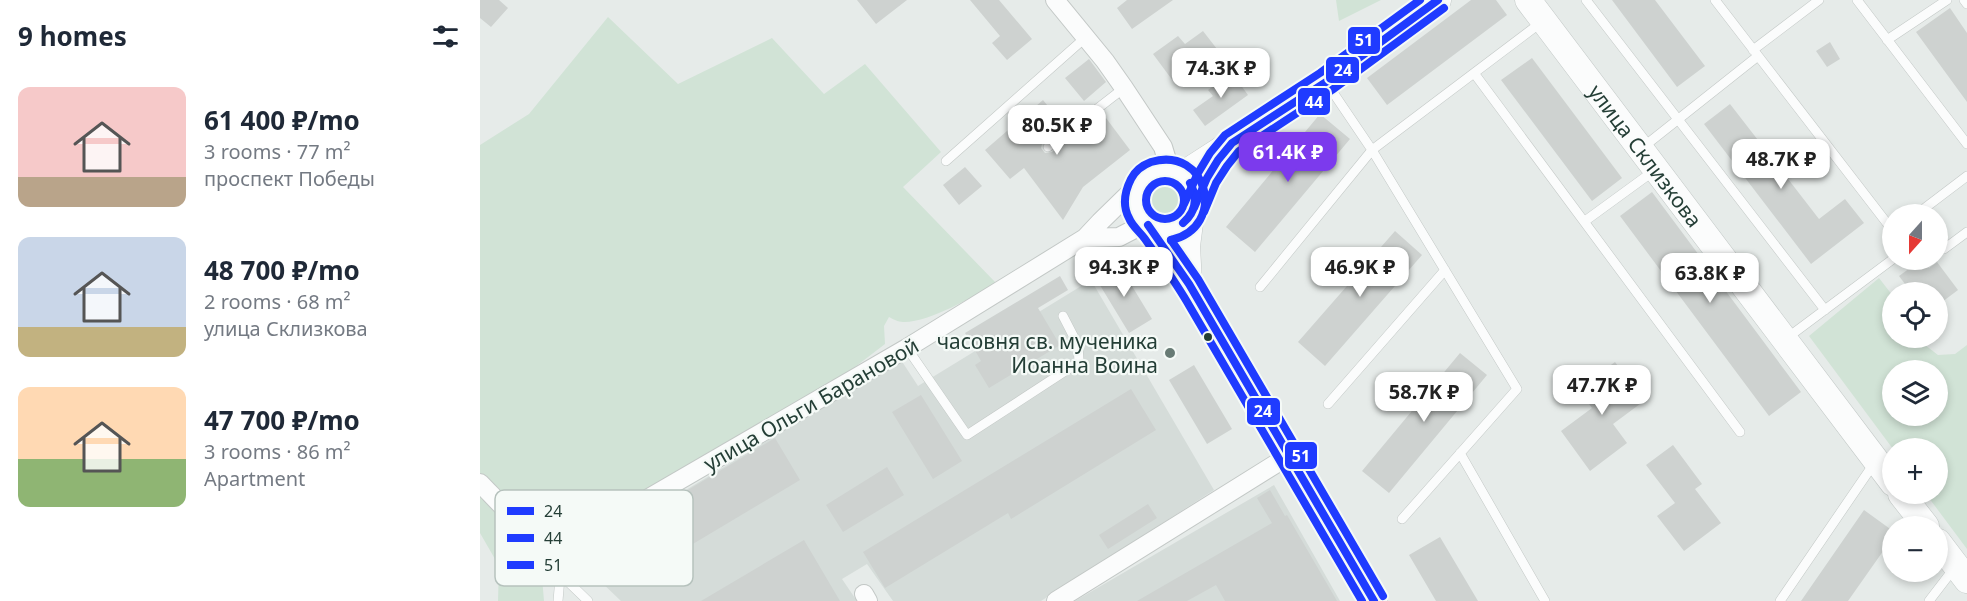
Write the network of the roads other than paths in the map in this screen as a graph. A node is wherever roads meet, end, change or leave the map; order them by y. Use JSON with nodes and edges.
{"nodes":[{"id":1,"x":1056,"y":0,"type":"edge"},
{"id":2,"x":1438,"y":0,"type":"edge"},
{"id":3,"x":1528,"y":0,"type":"edge"},
{"id":4,"x":1586,"y":0,"type":"edge"},
{"id":5,"x":1715,"y":0,"type":"edge"},
{"id":6,"x":1819,"y":0,"type":"edge"},
{"id":7,"x":1857,"y":0,"type":"edge"},
{"id":8,"x":1947,"y":0,"type":"edge"},
{"id":9,"x":1544,"y":20,"type":"junction"},
{"id":10,"x":1086,"y":37,"type":"junction"},
{"id":11,"x":1887,"y":40,"type":"junction"},
{"id":12,"x":1755,"y":53,"type":"junction"},
{"id":13,"x":1474,"y":73,"type":"junction"},
{"id":14,"x":1326,"y":82,"type":"junction"},
{"id":15,"x":1124,"y":88,"type":"junction"},
{"id":16,"x":1678,"y":120,"type":"junction"},
{"id":17,"x":1232,"y":143,"type":"junction"},
{"id":18,"x":1967,"y":144,"type":"edge"},
{"id":19,"x":1048,"y":147,"type":"dead end"},
{"id":20,"x":1372,"y":150,"type":"junction"},
{"id":21,"x":1640,"y":150,"type":"junction"},
{"id":22,"x":946,"y":161,"type":"dead end"},
{"id":23,"x":1655,"y":170,"type":"junction"},
{"id":24,"x":1176,"y":172,"type":"junction"},
{"id":25,"x":1967,"y":176,"type":"edge"},
{"id":26,"x":1139,"y":184,"type":"junction"},
{"id":27,"x":1930,"y":204,"type":"edge"},
{"id":28,"x":1192,"y":212,"type":"junction"},
{"id":29,"x":1882,"y":217,"type":"edge"},
{"id":30,"x":1585,"y":221,"type":"junction"},
{"id":31,"x":1147,"y":224,"type":"junction"},
{"id":32,"x":1967,"y":232,"type":"edge"},
{"id":33,"x":1085,"y":238,"type":"junction"},
{"id":34,"x":1948,"y":246,"type":"edge"},
{"id":35,"x":1882,"y":267,"type":"edge"},
{"id":36,"x":1445,"y":270,"type":"junction"},
{"id":37,"x":1189,"y":284,"type":"junction"},
{"id":38,"x":1260,"y":287,"type":"dead end"},
{"id":39,"x":1825,"y":310,"type":"junction"},
{"id":40,"x":1063,"y":316,"type":"dead end"},
{"id":41,"x":1785,"y":340,"type":"junction"},
{"id":42,"x":907,"y":348,"type":"junction"},
{"id":43,"x":1328,"y":404,"type":"dead end"},
{"id":44,"x":1740,"y":432,"type":"dead end"},
{"id":45,"x":1460,"y":453,"type":"junction"},
{"id":46,"x":1290,"y":455,"type":"junction"},
{"id":47,"x":1876,"y":460,"type":"junction"},
{"id":48,"x":1882,"y":468,"type":"edge"},
{"id":49,"x":480,"y":483,"type":"edge"},
{"id":50,"x":663,"y":490,"type":"edge"},
{"id":51,"x":495,"y":498,"type":"edge"},
{"id":52,"x":1909,"y":504,"type":"edge"},
{"id":53,"x":1918,"y":516,"type":"edge"},
{"id":54,"x":1402,"y":519,"type":"dead end"},
{"id":55,"x":1948,"y":555,"type":"edge"},
{"id":56,"x":1961,"y":573,"type":"edge"},
{"id":57,"x":559,"y":586,"type":"edge"},
{"id":58,"x":572,"y":586,"type":"edge"},
{"id":59,"x":558,"y":601,"type":"edge"},
{"id":60,"x":588,"y":601,"type":"edge"},
{"id":61,"x":1056,"y":601,"type":"edge"},
{"id":62,"x":1374,"y":601,"type":"edge"},
{"id":63,"x":1545,"y":601,"type":"edge"},
{"id":64,"x":1780,"y":601,"type":"edge"},
{"id":65,"x":1929,"y":601,"type":"edge"}],
"edges":[{"from":1,"to":10,"type":"street"},
{"from":2,"to":14,"type":"street"},
{"from":3,"to":9,"type":"street","name":"улица Склизкова"},
{"from":4,"to":16,"type":"lane"},
{"from":5,"to":12,"type":"lane"},
{"from":6,"to":12,"type":"lane"},
{"from":7,"to":11,"type":"lane"},
{"from":8,"to":11,"type":"lane"},
{"from":9,"to":13,"type":"lane"},
{"from":9,"to":21,"type":"street","name":"улица Склизкова"},
{"from":10,"to":15,"type":"street"},
{"from":10,"to":22,"type":"lane"},
{"from":11,"to":18,"type":"lane"},
{"from":12,"to":16,"type":"lane"},
{"from":12,"to":29,"type":"lane"},
{"from":13,"to":20,"type":"lane"},
{"from":13,"to":30,"type":"lane"},
{"from":14,"to":17,"type":"street"},
{"from":14,"to":20,"type":"lane"},
{"from":15,"to":19,"type":"lane"},
{"from":15,"to":24,"type":"street"},
{"from":16,"to":21,"type":"lane"},
{"from":16,"to":39,"type":"lane"},
{"from":17,"to":24,"type":"street"},
{"from":17,"to":28,"type":"street"},
{"from":20,"to":36,"type":"lane"},
{"from":20,"to":38,"type":"lane"},
{"from":21,"to":23,"type":"street","name":"улица Склизкова"},
{"from":23,"to":30,"type":"lane"},
{"from":23,"to":41,"type":"street","name":"улица Склизкова"},
{"from":24,"to":26,"type":"street"},
{"from":24,"to":28,"type":"street"},
{"from":25,"to":27,"type":"lane"},
{"from":26,"to":31,"type":"street"},
{"from":26,"to":33,"type":"street","name":"улица Ольги Барановой"},
{"from":28,"to":31,"type":"street"},
{"from":28,"to":37,"type":"street"},
{"from":30,"to":44,"type":"lane"},
{"from":31,"to":33,"type":"street"},
{"from":31,"to":37,"type":"street"},
{"from":32,"to":34,"type":"lane"},
{"from":33,"to":42,"type":"street","name":"улица Ольги Барановой"},
{"from":35,"to":39,"type":"lane"},
{"from":36,"to":43,"type":"lane"},
{"from":36,"to":45,"type":"lane"},
{"from":37,"to":46,"type":"street"},
{"from":39,"to":41,"type":"lane"},
{"from":40,"to":42,"type":"lane"},
{"from":41,"to":47,"type":"street","name":"улица Склизкова"},
{"from":42,"to":50,"type":"street","name":"улица Ольги Барановой"},
{"from":45,"to":54,"type":"lane"},
{"from":45,"to":63,"type":"lane"},
{"from":46,"to":61,"type":"street"},
{"from":46,"to":62,"type":"street"},
{"from":47,"to":48,"type":"street","name":"улица Склизкова"},
{"from":47,"to":64,"type":"lane"},
{"from":49,"to":51,"type":"street"},
{"from":52,"to":53,"type":"street"},
{"from":55,"to":56,"type":"street"},
{"from":56,"to":65,"type":"lane"},
{"from":57,"to":59,"type":"lane"},
{"from":58,"to":60,"type":"lane"}]}
